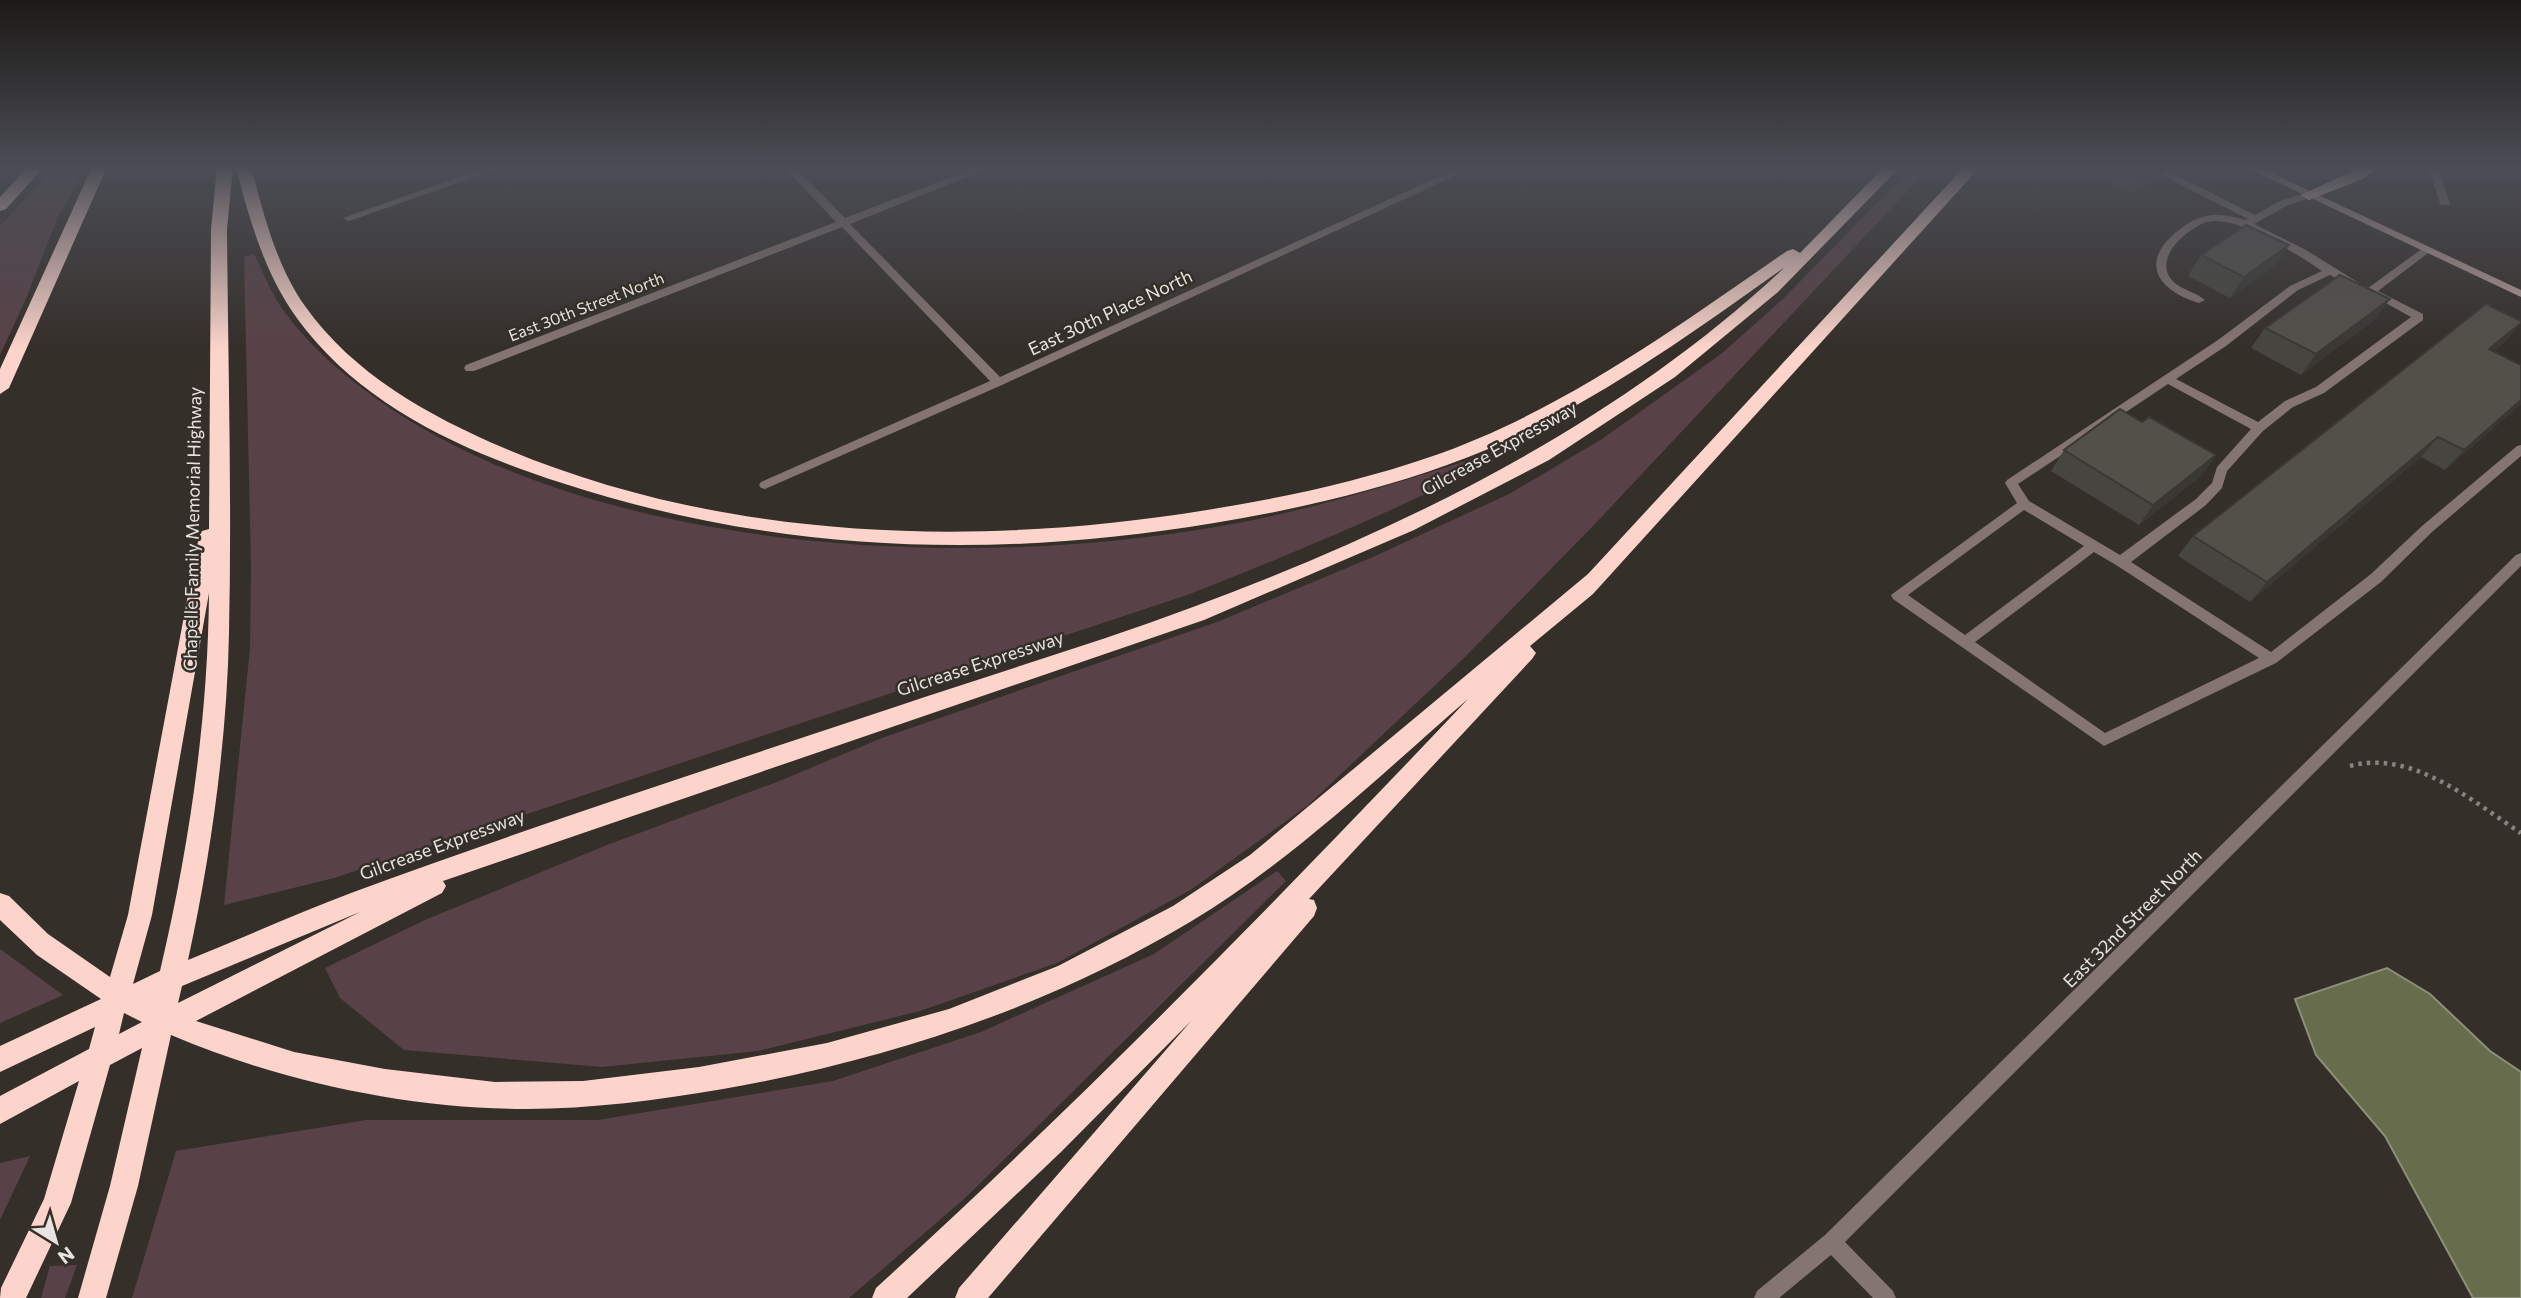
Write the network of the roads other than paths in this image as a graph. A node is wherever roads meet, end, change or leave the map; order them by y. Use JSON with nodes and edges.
{"nodes":[{"id":1,"x":73,"y":228,"type":"edge"},
{"id":2,"x":219,"y":228,"type":"edge"},
{"id":3,"x":260,"y":228,"type":"edge"},
{"id":4,"x":830,"y":228,"type":"edge"},
{"id":5,"x":849,"y":228,"type":"edge"},
{"id":6,"x":1336,"y":228,"type":"edge"},
{"id":7,"x":1830,"y":228,"type":"edge"},
{"id":8,"x":1833,"y":228,"type":"edge"},
{"id":9,"x":1917,"y":228,"type":"edge"},
{"id":10,"x":2188,"y":228,"type":"edge"},
{"id":11,"x":2260,"y":228,"type":"edge"},
{"id":12,"x":2379,"y":228,"type":"edge"},
{"id":13,"x":2427,"y":250,"type":"junction"},
{"id":14,"x":2330,"y":271,"type":"junction"},
{"id":15,"x":2370,"y":291,"type":"junction"},
{"id":16,"x":2521,"y":294,"type":"edge"},
{"id":17,"x":2199,"y":300,"type":"dead end"},
{"id":18,"x":470,"y":368,"type":"dead end"},
{"id":19,"x":2167,"y":379,"type":"junction"},
{"id":20,"x":998,"y":382,"type":"junction"},
{"id":21,"x":0,"y":388,"type":"edge"},
{"id":22,"x":2259,"y":428,"type":"junction"},
{"id":23,"x":2521,"y":449,"type":"edge"},
{"id":24,"x":219,"y":479,"type":"junction"},
{"id":25,"x":765,"y":485,"type":"dead end"},
{"id":26,"x":2024,"y":504,"type":"junction"},
{"id":27,"x":2093,"y":546,"type":"junction"},
{"id":28,"x":2521,"y":558,"type":"edge"},
{"id":29,"x":2121,"y":562,"type":"junction"},
{"id":30,"x":1595,"y":579,"type":"junction"},
{"id":31,"x":1965,"y":642,"type":"junction"},
{"id":32,"x":2272,"y":659,"type":"junction"},
{"id":33,"x":1504,"y":675,"type":"junction"},
{"id":34,"x":0,"y":904,"type":"edge"},
{"id":35,"x":356,"y":913,"type":"junction"},
{"id":36,"x":0,"y":1059,"type":"edge"},
{"id":37,"x":0,"y":1111,"type":"edge"},
{"id":38,"x":1832,"y":1242,"type":"junction"},
{"id":39,"x":11,"y":1298,"type":"edge"},
{"id":40,"x":92,"y":1298,"type":"edge"},
{"id":41,"x":886,"y":1298,"type":"edge"},
{"id":42,"x":969,"y":1298,"type":"edge"},
{"id":43,"x":1764,"y":1298,"type":"edge"},
{"id":44,"x":1886,"y":1298,"type":"edge"}],
"edges":[{"from":1,"to":21,"type":"highway"},
{"from":2,"to":24,"type":"highway","name":"Chapelle Family Memorial Highway"},
{"from":3,"to":7,"type":"highway"},
{"from":4,"to":18,"type":"street","name":"East 30th Street North"},
{"from":5,"to":20,"type":"street"},
{"from":6,"to":20,"type":"street","name":"East 30th Place North"},
{"from":8,"to":35,"type":"highway","name":"Gilcrease Expressway"},
{"from":9,"to":30,"type":"highway"},
{"from":10,"to":17,"type":"street"},
{"from":11,"to":14,"type":"street"},
{"from":12,"to":13,"type":"main road"},
{"from":13,"to":15,"type":"street"},
{"from":13,"to":16,"type":"main road"},
{"from":14,"to":15,"type":"street"},
{"from":14,"to":19,"type":"street"},
{"from":15,"to":22,"type":"street"},
{"from":19,"to":22,"type":"street"},
{"from":19,"to":26,"type":"street"},
{"from":20,"to":25,"type":"street","name":"East 30th Place North"},
{"from":22,"to":29,"type":"street"},
{"from":23,"to":32,"type":"street"},
{"from":24,"to":39,"type":"highway"},
{"from":24,"to":40,"type":"highway","name":"Chapelle Family Memorial Highway"},
{"from":26,"to":27,"type":"street"},
{"from":26,"to":31,"type":"street"},
{"from":27,"to":29,"type":"street"},
{"from":27,"to":31,"type":"street"},
{"from":28,"to":38,"type":"street","name":"East 32nd Street North"},
{"from":29,"to":32,"type":"street"},
{"from":30,"to":33,"type":"highway"},
{"from":30,"to":34,"type":"highway"},
{"from":31,"to":32,"type":"street"},
{"from":33,"to":41,"type":"highway"},
{"from":33,"to":42,"type":"highway"},
{"from":35,"to":36,"type":"highway","name":"Gilcrease Expressway"},
{"from":35,"to":37,"type":"highway"},
{"from":38,"to":43,"type":"street","name":"East 32nd Street North"},
{"from":38,"to":44,"type":"street"}]}
